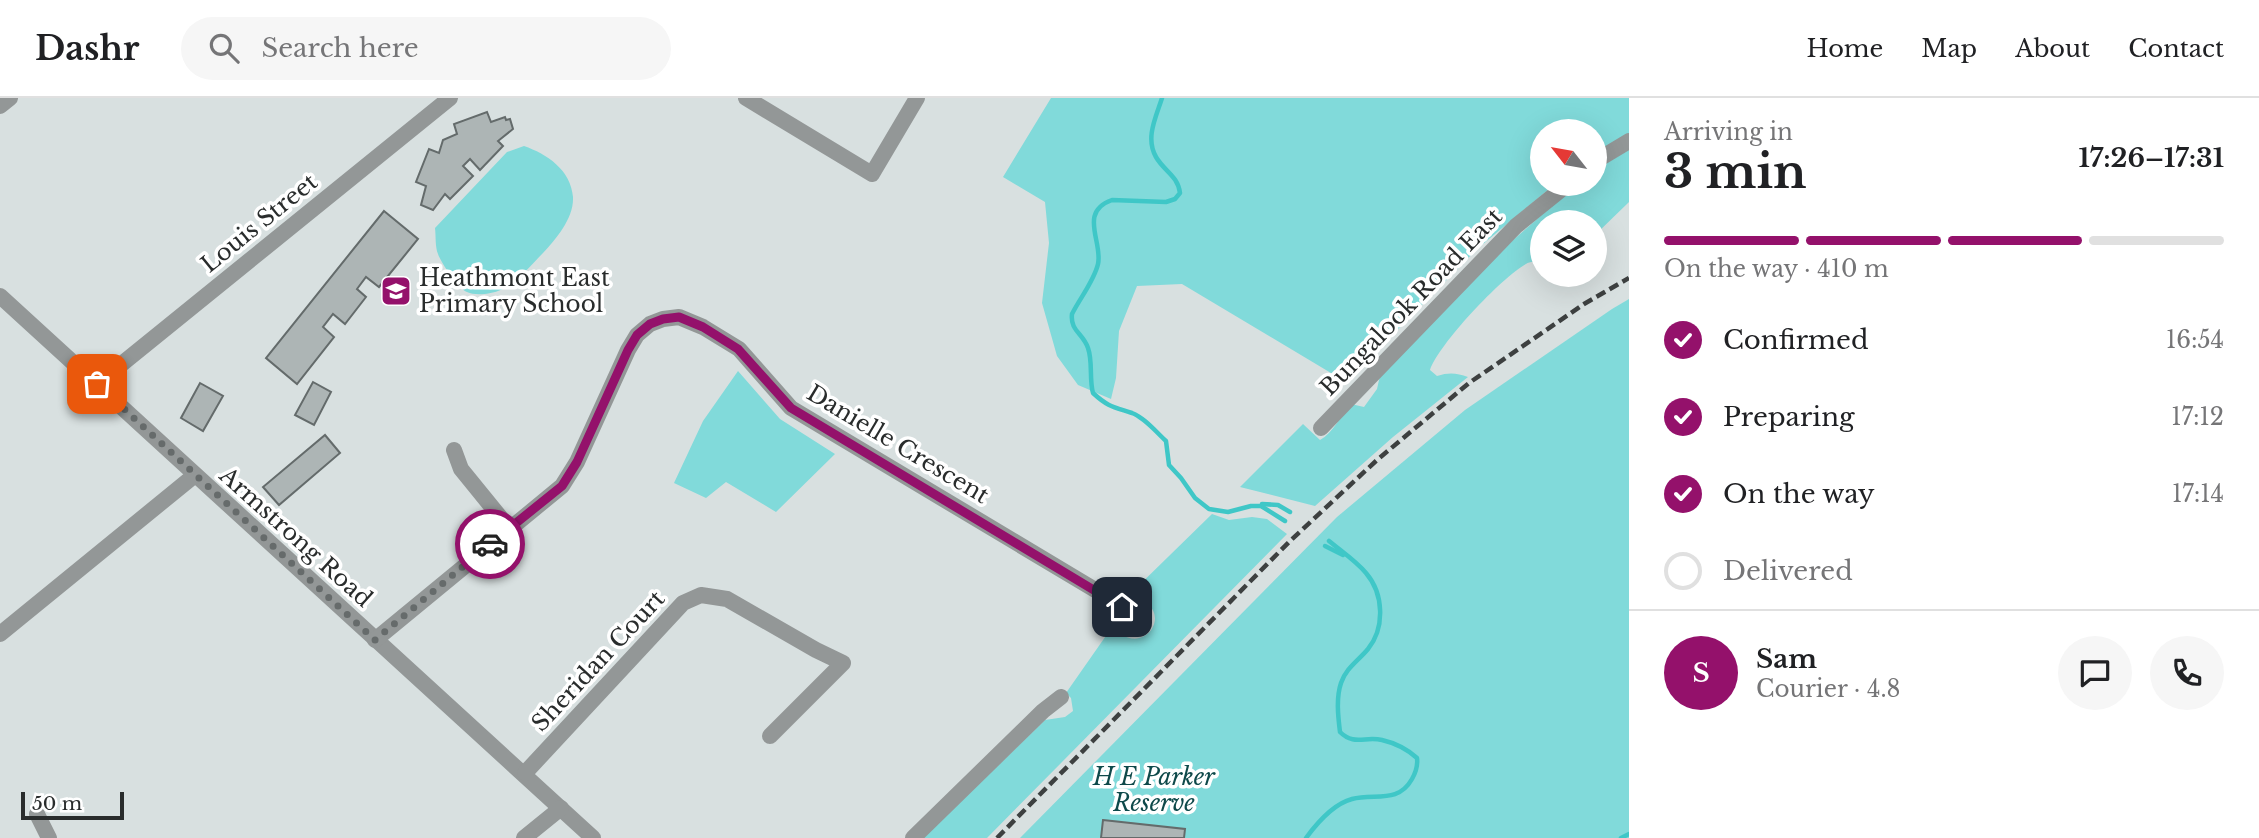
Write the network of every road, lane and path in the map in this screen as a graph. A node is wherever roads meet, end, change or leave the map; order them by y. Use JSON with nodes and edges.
{"nodes":[{"id":1,"x":10,"y":98,"type":"edge"},
{"id":2,"x":450,"y":98,"type":"edge"},
{"id":3,"x":746,"y":98,"type":"edge"},
{"id":4,"x":917,"y":98,"type":"edge"},
{"id":5,"x":0,"y":106,"type":"edge"},
{"id":6,"x":1629,"y":141,"type":"edge"},
{"id":7,"x":1607,"y":154,"type":"edge"},
{"id":8,"x":1553,"y":196,"type":"edge"},
{"id":9,"x":0,"y":296,"type":"edge"},
{"id":10,"x":97,"y":384,"type":"junction"},
{"id":11,"x":1321,"y":428,"type":"dead end"},
{"id":12,"x":454,"y":450,"type":"dead end"},
{"id":13,"x":195,"y":475,"type":"junction"},
{"id":14,"x":509,"y":528,"type":"junction"},
{"id":15,"x":1137,"y":619,"type":"dead end"},
{"id":16,"x":0,"y":634,"type":"edge"},
{"id":17,"x":375,"y":640,"type":"junction"},
{"id":18,"x":1061,"y":696,"type":"dead end"},
{"id":19,"x":770,"y":736,"type":"dead end"},
{"id":20,"x":525,"y":773,"type":"junction"},
{"id":21,"x":561,"y":808,"type":"junction"},
{"id":22,"x":37,"y":814,"type":"dead end"},
{"id":23,"x":49,"y":838,"type":"edge"},
{"id":24,"x":524,"y":838,"type":"edge"},
{"id":25,"x":593,"y":838,"type":"edge"},
{"id":26,"x":913,"y":838,"type":"edge"}],
"edges":[{"from":1,"to":5,"type":"street"},
{"from":2,"to":10,"type":"street","name":"Louis Street"},
{"from":3,"to":4,"type":"street"},
{"from":6,"to":7,"type":"street"},
{"from":8,"to":11,"type":"street","name":"Bungalook Road East"},
{"from":9,"to":10,"type":"street","name":"Armstrong Road"},
{"from":10,"to":13,"type":"street","name":"Armstrong Road"},
{"from":12,"to":14,"type":"street"},
{"from":13,"to":16,"type":"street"},
{"from":13,"to":17,"type":"street","name":"Armstrong Road"},
{"from":14,"to":15,"type":"street","name":"Danielle Crescent"},
{"from":14,"to":17,"type":"street","name":"Danielle Crescent"},
{"from":17,"to":20,"type":"street","name":"Armstrong Road"},
{"from":18,"to":26,"type":"street"},
{"from":19,"to":20,"type":"street","name":"Sheridan Court"},
{"from":20,"to":21,"type":"street","name":"Armstrong Road"},
{"from":21,"to":24,"type":"street"},
{"from":21,"to":25,"type":"street","name":"Armstrong Road"},
{"from":22,"to":23,"type":"street"}]}
